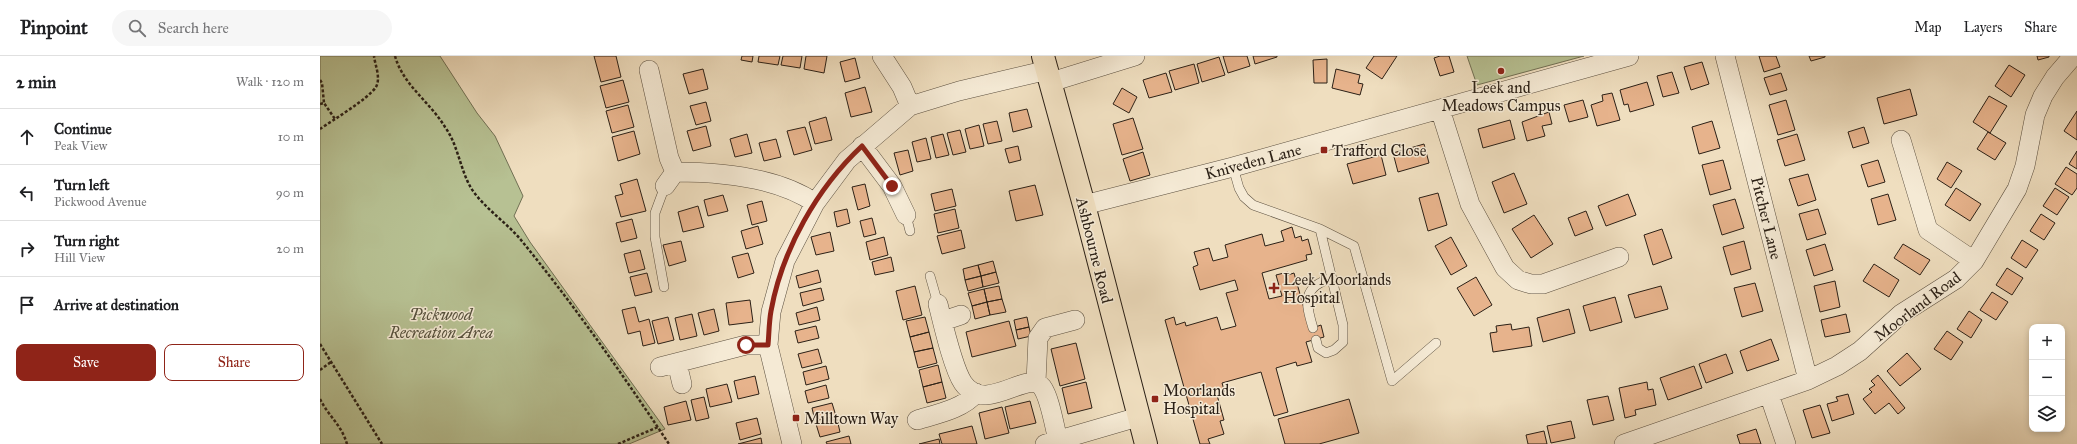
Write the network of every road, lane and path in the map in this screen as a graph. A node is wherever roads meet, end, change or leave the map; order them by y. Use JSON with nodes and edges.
{"nodes":[{"id":1,"x":374,"y":56,"type":"edge"},
{"id":2,"x":395,"y":56,"type":"edge"},
{"id":3,"x":882,"y":56,"type":"edge"},
{"id":4,"x":1135,"y":56,"type":"edge"},
{"id":5,"x":1629,"y":56,"type":"edge"},
{"id":6,"x":1725,"y":56,"type":"edge"},
{"id":7,"x":2073,"y":56,"type":"edge"},
{"id":8,"x":1047,"y":69,"type":"edge"},
{"id":9,"x":656,"y":79,"type":"dead end"},
{"id":10,"x":320,"y":80,"type":"edge"},
{"id":11,"x":324,"y":103,"type":"junction"},
{"id":12,"x":320,"y":104,"type":"edge"},
{"id":13,"x":910,"y":106,"type":"junction"},
{"id":14,"x":1440,"y":109,"type":"junction"},
{"id":15,"x":335,"y":119,"type":"junction"},
{"id":16,"x":320,"y":129,"type":"edge"},
{"id":17,"x":862,"y":146,"type":"junction"},
{"id":18,"x":1908,"y":146,"type":"dead end"},
{"id":19,"x":1233,"y":167,"type":"junction"},
{"id":20,"x":670,"y":179,"type":"junction"},
{"id":21,"x":815,"y":203,"type":"junction"},
{"id":22,"x":1084,"y":205,"type":"junction"},
{"id":23,"x":906,"y":219,"type":"dead end"},
{"id":24,"x":1320,"y":229,"type":"junction"},
{"id":25,"x":1619,"y":257,"type":"dead end"},
{"id":26,"x":1974,"y":261,"type":"junction"},
{"id":27,"x":930,"y":276,"type":"dead end"},
{"id":28,"x":1332,"y":278,"type":"junction"},
{"id":29,"x":664,"y":287,"type":"dead end"},
{"id":30,"x":940,"y":313,"type":"junction"},
{"id":31,"x":960,"y":315,"type":"dead end"},
{"id":32,"x":1075,"y":320,"type":"dead end"},
{"id":33,"x":1313,"y":328,"type":"dead end"},
{"id":34,"x":1316,"y":340,"type":"dead end"},
{"id":35,"x":1436,"y":343,"type":"dead end"},
{"id":36,"x":320,"y":344,"type":"edge"},
{"id":37,"x":768,"y":345,"type":"junction"},
{"id":38,"x":331,"y":362,"type":"junction"},
{"id":39,"x":320,"y":370,"type":"edge"},
{"id":40,"x":1808,"y":380,"type":"junction"},
{"id":41,"x":1036,"y":382,"type":"junction"},
{"id":42,"x":682,"y":384,"type":"dead end"},
{"id":43,"x":976,"y":393,"type":"junction"},
{"id":44,"x":1769,"y":394,"type":"junction"},
{"id":45,"x":320,"y":399,"type":"edge"},
{"id":46,"x":1138,"y":417,"type":"junction"},
{"id":47,"x":917,"y":420,"type":"dead end"},
{"id":48,"x":658,"y":427,"type":"junction"},
{"id":49,"x":1054,"y":443,"type":"edge"},
{"id":50,"x":347,"y":444,"type":"edge"},
{"id":51,"x":382,"y":444,"type":"edge"},
{"id":52,"x":618,"y":444,"type":"edge"},
{"id":53,"x":669,"y":444,"type":"edge"},
{"id":54,"x":792,"y":444,"type":"edge"},
{"id":55,"x":1146,"y":444,"type":"edge"},
{"id":56,"x":1624,"y":444,"type":"edge"},
{"id":57,"x":1786,"y":444,"type":"edge"}],
"edges":[{"from":1,"to":15,"type":"path"},
{"from":2,"to":48,"type":"path"},
{"from":3,"to":13,"type":"street"},
{"from":4,"to":8,"type":"street"},
{"from":5,"to":14,"type":"street","name":"Kniveden Lane"},
{"from":6,"to":40,"type":"street","name":"Pitcher Lane"},
{"from":7,"to":26,"type":"street","name":"Moorland Road"},
{"from":8,"to":13,"type":"street"},
{"from":8,"to":22,"type":"highway","name":"Ashbourne Road"},
{"from":9,"to":20,"type":"street"},
{"from":10,"to":11,"type":"path"},
{"from":11,"to":12,"type":"path"},
{"from":11,"to":15,"type":"path"},
{"from":13,"to":17,"type":"street"},
{"from":14,"to":19,"type":"street","name":"Kniveden Lane"},
{"from":14,"to":25,"type":"street"},
{"from":15,"to":16,"type":"path"},
{"from":17,"to":21,"type":"street"},
{"from":17,"to":23,"type":"street"},
{"from":18,"to":26,"type":"street"},
{"from":19,"to":22,"type":"street","name":"Kniveden Lane"},
{"from":19,"to":24,"type":"lane"},
{"from":20,"to":21,"type":"street"},
{"from":20,"to":29,"type":"lane"},
{"from":21,"to":37,"type":"street"},
{"from":22,"to":46,"type":"highway","name":"Ashbourne Road"},
{"from":24,"to":28,"type":"lane"},
{"from":24,"to":35,"type":"lane"},
{"from":26,"to":40,"type":"street","name":"Moorland Road"},
{"from":27,"to":30,"type":"lane"},
{"from":28,"to":33,"type":"lane"},
{"from":28,"to":34,"type":"lane"},
{"from":30,"to":31,"type":"street"},
{"from":30,"to":43,"type":"street"},
{"from":32,"to":41,"type":"street"},
{"from":36,"to":38,"type":"path"},
{"from":37,"to":42,"type":"street"},
{"from":37,"to":54,"type":"street"},
{"from":38,"to":39,"type":"path"},
{"from":38,"to":51,"type":"path"},
{"from":40,"to":44,"type":"street","name":"Moorland Road"},
{"from":41,"to":43,"type":"street"},
{"from":41,"to":49,"type":"street"},
{"from":43,"to":47,"type":"street"},
{"from":44,"to":56,"type":"street","name":"Moorland Road"},
{"from":44,"to":57,"type":"street"},
{"from":45,"to":50,"type":"path"},
{"from":46,"to":49,"type":"street"},
{"from":46,"to":55,"type":"highway","name":"Ashbourne Road"},
{"from":48,"to":52,"type":"path"},
{"from":48,"to":53,"type":"path"}]}
